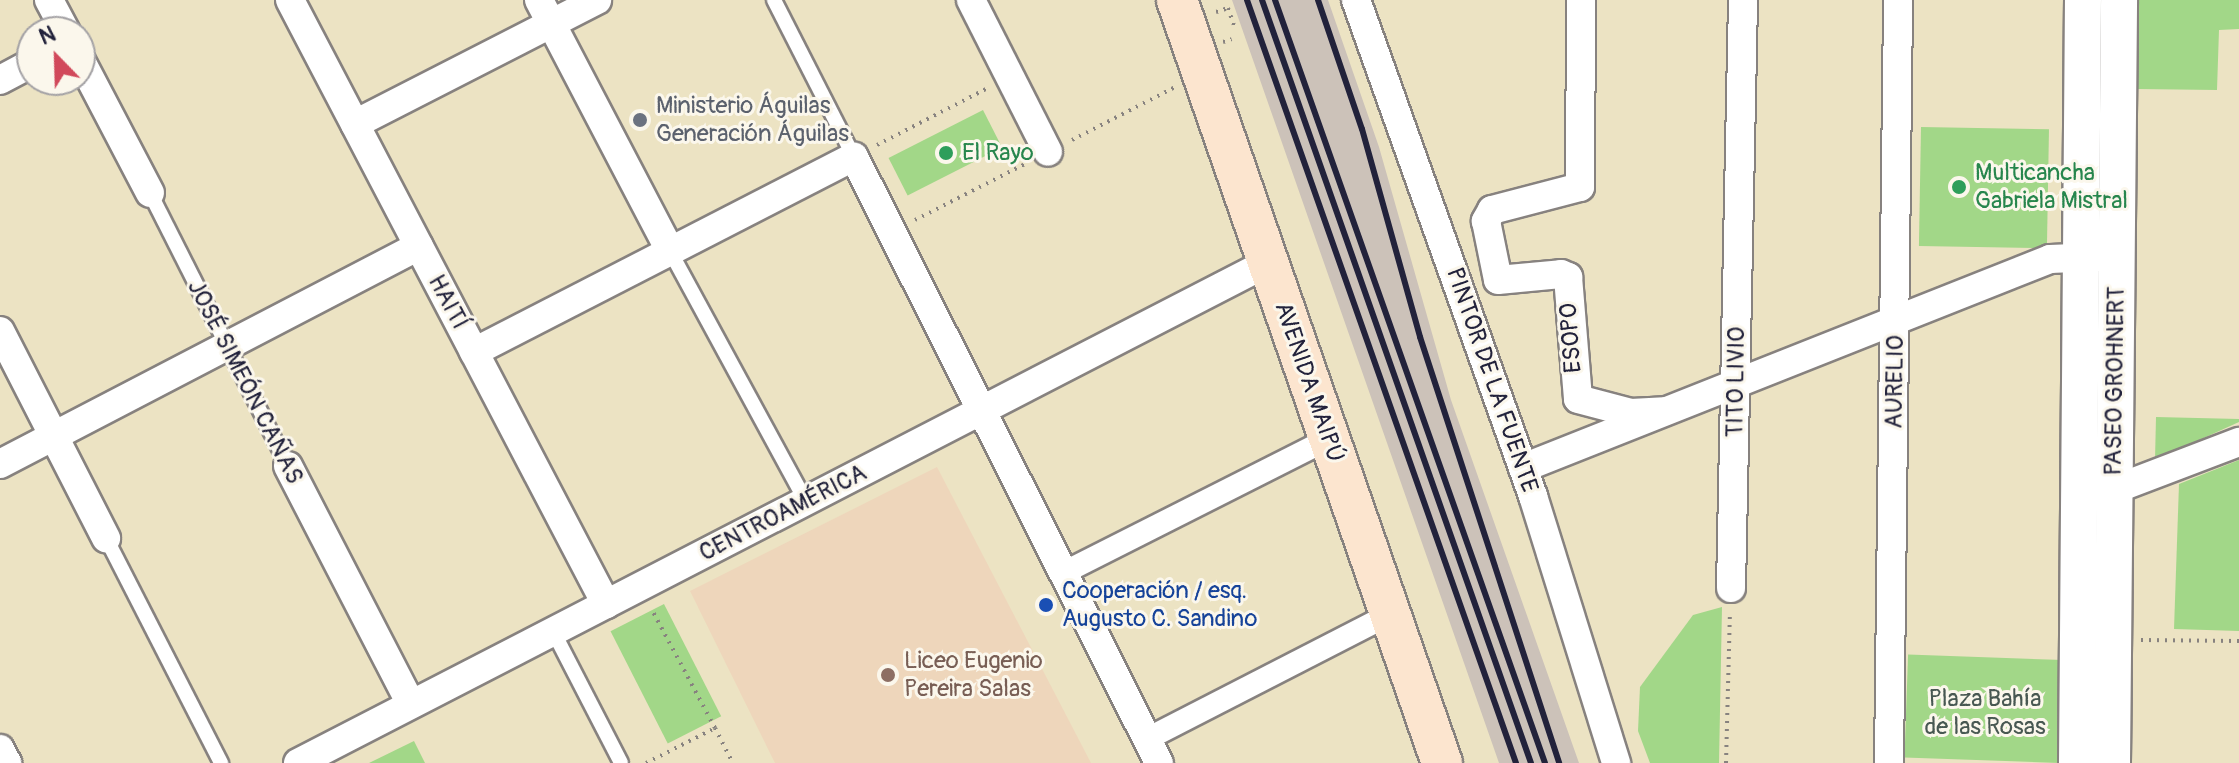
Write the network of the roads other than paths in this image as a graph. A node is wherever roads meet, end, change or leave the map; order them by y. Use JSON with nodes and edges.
{"nodes":[{"id":1,"x":290,"y":0,"type":"edge"},
{"id":2,"x":597,"y":0,"type":"edge"},
{"id":3,"x":774,"y":0,"type":"edge"},
{"id":4,"x":971,"y":0,"type":"edge"},
{"id":5,"x":1581,"y":0,"type":"edge"},
{"id":6,"x":1743,"y":0,"type":"edge"},
{"id":7,"x":1898,"y":0,"type":"edge"},
{"id":8,"x":2083,"y":0,"type":"edge"},
{"id":9,"x":2119,"y":0,"type":"edge"},
{"id":10,"x":1363,"y":3,"type":"edge"},
{"id":11,"x":1191,"y":8,"type":"edge"},
{"id":12,"x":546,"y":12,"type":"edge"},
{"id":13,"x":96,"y":90,"type":"edge"},
{"id":14,"x":355,"y":124,"type":"junction"},
{"id":15,"x":1048,"y":152,"type":"road end"},
{"id":16,"x":854,"y":157,"type":"junction"},
{"id":17,"x":150,"y":193,"type":"joint"},
{"id":18,"x":419,"y":246,"type":"junction"},
{"id":19,"x":670,"y":251,"type":"junction"},
{"id":20,"x":2099,"y":257,"type":"junction"},
{"id":21,"x":1269,"y":262,"type":"junction"},
{"id":22,"x":1896,"y":323,"type":"junction"},
{"id":23,"x":0,"y":331,"type":"edge"},
{"id":24,"x":227,"y":346,"type":"junction"},
{"id":25,"x":474,"y":352,"type":"junction"},
{"id":26,"x":1737,"y":385,"type":"junction"},
{"id":27,"x":1664,"y":411,"type":"junction"},
{"id":28,"x":979,"y":412,"type":"junction"},
{"id":29,"x":53,"y":436,"type":"junction"},
{"id":30,"x":1328,"y":439,"type":"junction"},
{"id":31,"x":2239,"y":442,"type":"edge"},
{"id":32,"x":0,"y":464,"type":"edge"},
{"id":33,"x":288,"y":466,"type":"joint"},
{"id":34,"x":1523,"y":468,"type":"junction"},
{"id":35,"x":2096,"y":490,"type":"junction"},
{"id":36,"x":806,"y":501,"type":"junction"},
{"id":37,"x":106,"y":538,"type":"joint"},
{"id":38,"x":1061,"y":574,"type":"junction"},
{"id":39,"x":1731,"y":588,"type":"road end"},
{"id":40,"x":606,"y":604,"type":"junction"},
{"id":41,"x":1390,"y":614,"type":"junction"},
{"id":42,"x":553,"y":631,"type":"junction"},
{"id":43,"x":411,"y":704,"type":"junction"},
{"id":44,"x":0,"y":749,"type":"edge"},
{"id":45,"x":1153,"y":751,"type":"edge"},
{"id":46,"x":7,"y":763,"type":"edge"},
{"id":47,"x":221,"y":763,"type":"edge"},
{"id":48,"x":298,"y":763,"type":"edge"},
{"id":49,"x":621,"y":763,"type":"edge"},
{"id":50,"x":1442,"y":763,"type":"edge"},
{"id":51,"x":1616,"y":763,"type":"edge"},
{"id":52,"x":1889,"y":763,"type":"edge"},
{"id":53,"x":2077,"y":763,"type":"edge"},
{"id":54,"x":2112,"y":763,"type":"edge"}],
"edges":[{"from":1,"to":14,"type":"street","name":"HAITÍ"},
{"from":2,"to":12,"type":"street"},
{"from":3,"to":16,"type":"lane"},
{"from":4,"to":15,"type":"street"},
{"from":5,"to":27,"type":"street","name":"ESOPO"},
{"from":6,"to":26,"type":"street","name":"TITO LIVIO"},
{"from":7,"to":22,"type":"street","name":"AURELIO"},
{"from":8,"to":20,"type":"street","name":"PASEO GROHNERT"},
{"from":9,"to":20,"type":"street","name":"PASEO GROHNERT"},
{"from":10,"to":34,"type":"street","name":"PINTOR DE LA FUENTE"},
{"from":11,"to":21,"type":"main road","name":"AVENIDA MAIPÚ"},
{"from":12,"to":14,"type":"street"},
{"from":12,"to":19,"type":"street"},
{"from":13,"to":17,"type":"street","name":"JOSÉ SIMEÓN CAÑAS"},
{"from":14,"to":18,"type":"street","name":"HAITÍ"},
{"from":16,"to":19,"type":"street"},
{"from":16,"to":28,"type":"street"},
{"from":17,"to":24,"type":"lane","name":"JOSÉ SIMEÓN CAÑAS"},
{"from":18,"to":24,"type":"street"},
{"from":18,"to":25,"type":"street","name":"HAITÍ"},
{"from":19,"to":25,"type":"street"},
{"from":19,"to":36,"type":"lane"},
{"from":20,"to":22,"type":"street"},
{"from":20,"to":35,"type":"street","name":"PASEO GROHNERT"},
{"from":21,"to":28,"type":"street","name":"CENTROAMÉRICA"},
{"from":21,"to":30,"type":"main road","name":"AVENIDA MAIPÚ"},
{"from":22,"to":26,"type":"street"},
{"from":22,"to":52,"type":"street","name":"AURELIO"},
{"from":23,"to":29,"type":"street"},
{"from":24,"to":29,"type":"street"},
{"from":24,"to":33,"type":"lane","name":"JOSÉ SIMEÓN CAÑAS"},
{"from":25,"to":40,"type":"street","name":"HAITÍ"},
{"from":26,"to":27,"type":"street"},
{"from":26,"to":39,"type":"street","name":"TITO LIVIO"},
{"from":27,"to":34,"type":"street"},
{"from":28,"to":36,"type":"street","name":"CENTROAMÉRICA"},
{"from":28,"to":38,"type":"street"},
{"from":29,"to":32,"type":"street"},
{"from":29,"to":37,"type":"street"},
{"from":30,"to":38,"type":"street"},
{"from":30,"to":41,"type":"main road","name":"AVENIDA MAIPÚ"},
{"from":31,"to":35,"type":"street"},
{"from":33,"to":43,"type":"street","name":"JOSÉ SIMEÓN CAÑAS"},
{"from":34,"to":51,"type":"street","name":"PINTOR DE LA FUENTE"},
{"from":35,"to":53,"type":"street","name":"PASEO GROHNERT"},
{"from":35,"to":54,"type":"street","name":"PASEO GROHNERT"},
{"from":36,"to":40,"type":"street","name":"CENTROAMÉRICA"},
{"from":37,"to":47,"type":"lane"},
{"from":38,"to":45,"type":"street"},
{"from":40,"to":42,"type":"street","name":"CENTROAMÉRICA"},
{"from":41,"to":45,"type":"street"},
{"from":41,"to":50,"type":"main road","name":"AVENIDA MAIPÚ"},
{"from":42,"to":43,"type":"street","name":"CENTROAMÉRICA"},
{"from":42,"to":49,"type":"lane"},
{"from":43,"to":48,"type":"street","name":"CENTROAMÉRICA"},
{"from":44,"to":46,"type":"street"}]}
